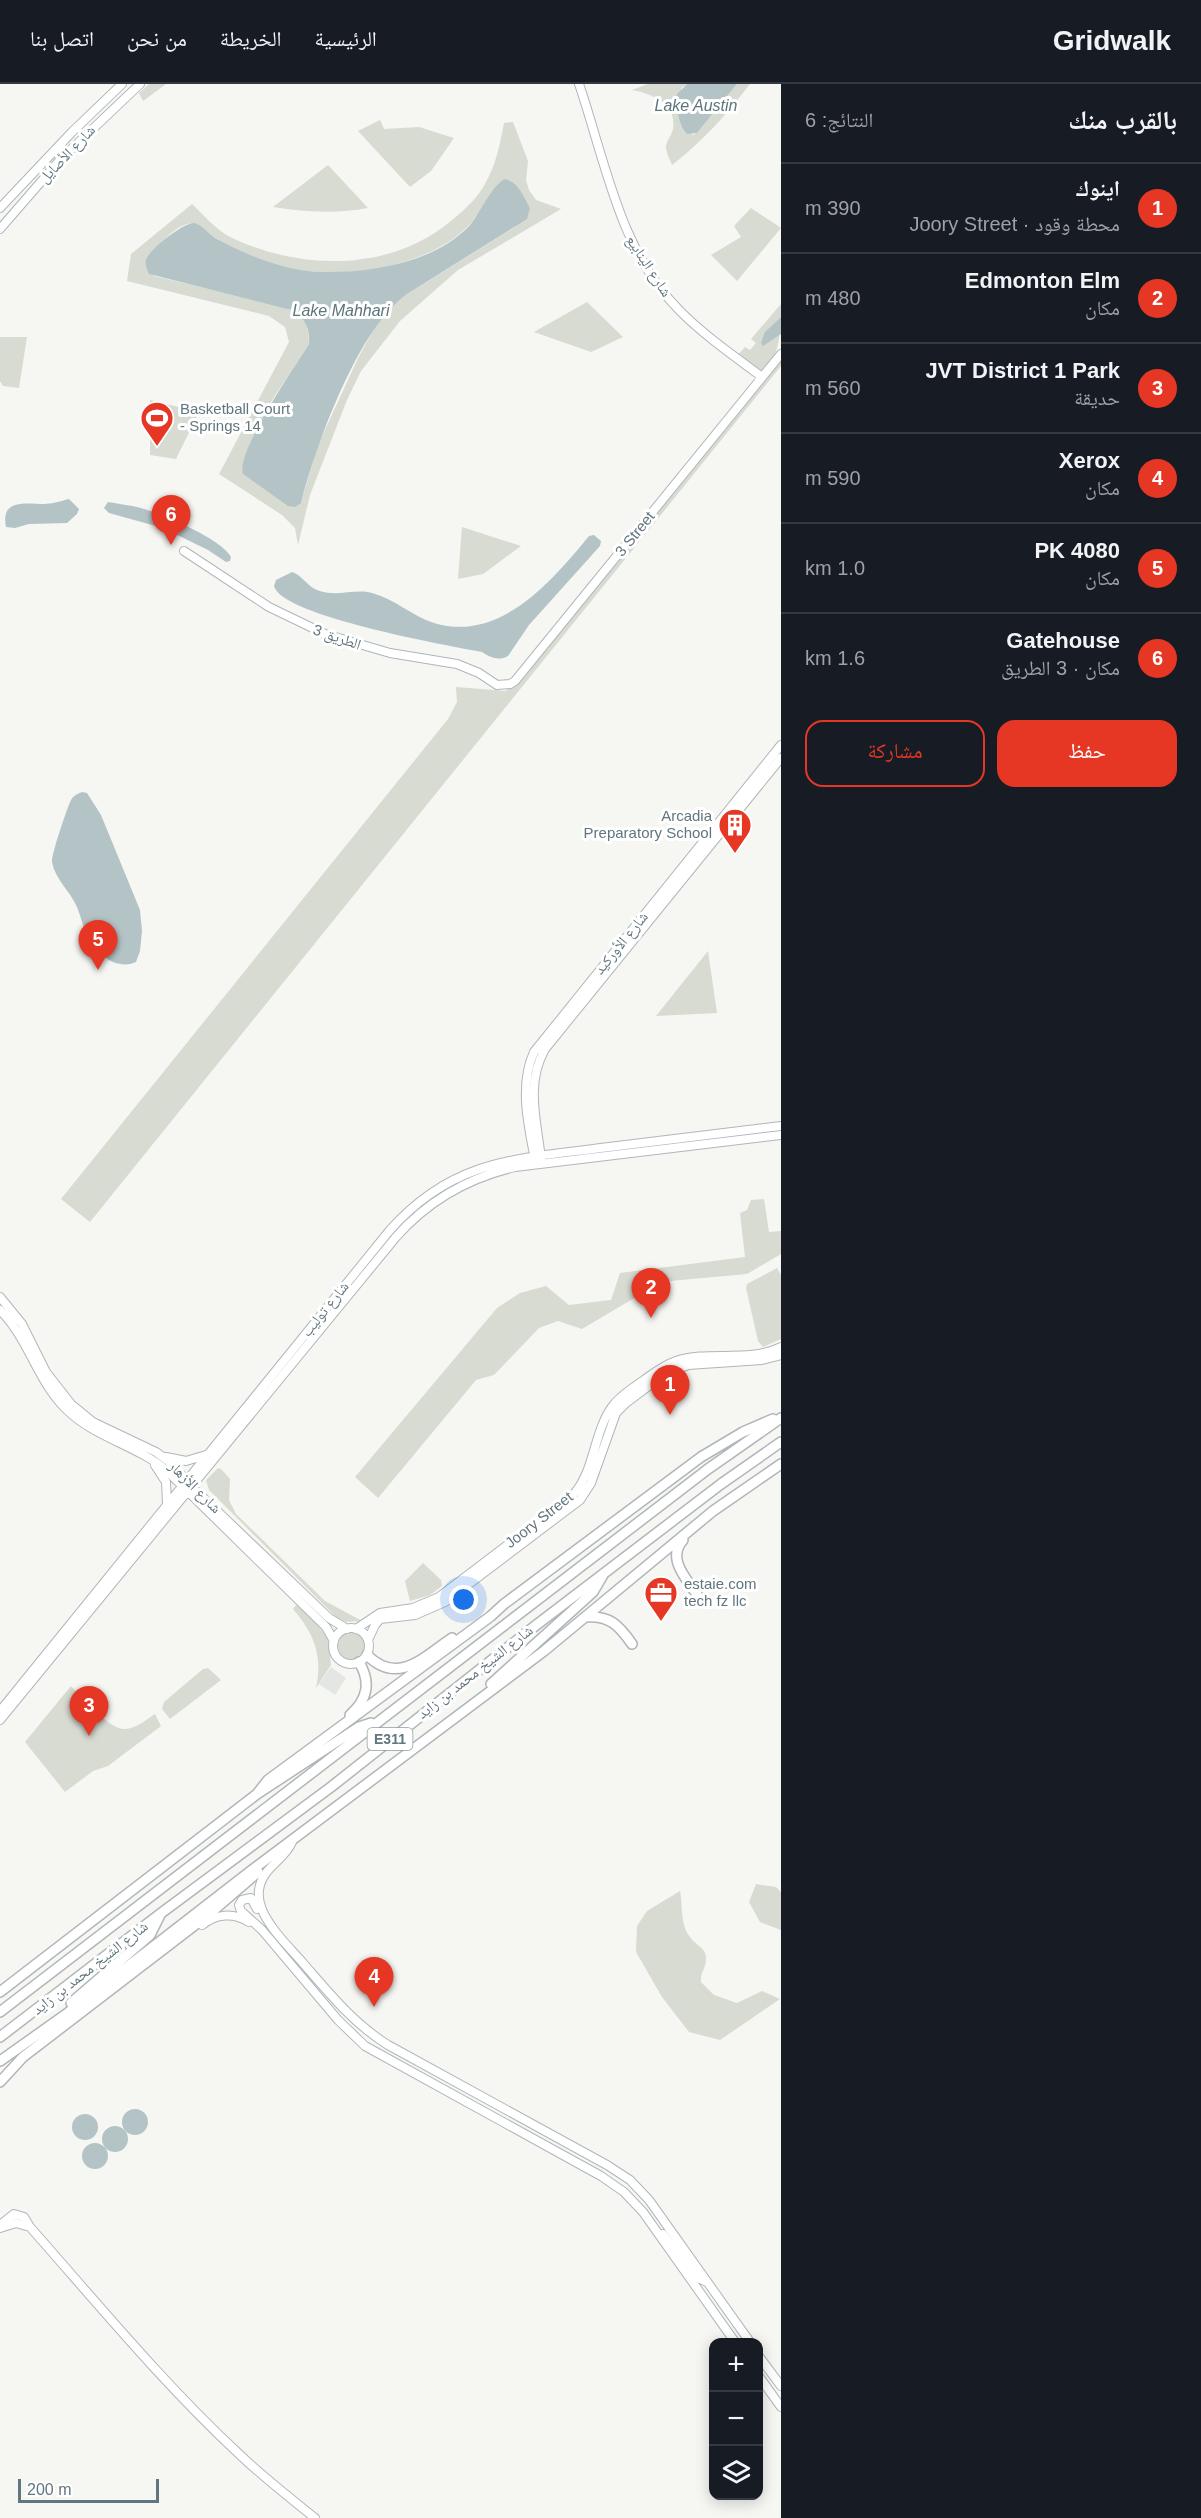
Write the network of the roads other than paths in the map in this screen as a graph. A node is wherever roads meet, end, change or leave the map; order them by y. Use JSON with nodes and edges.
{"nodes":[{"id":1,"x":122,"y":84,"type":"edge"},
{"id":2,"x":140,"y":84,"type":"edge"},
{"id":3,"x":579,"y":84,"type":"edge"},
{"id":4,"x":0,"y":208,"type":"edge"},
{"id":5,"x":0,"y":229,"type":"edge"},
{"id":6,"x":781,"y":354,"type":"edge"},
{"id":7,"x":762,"y":377,"type":"junction"},
{"id":8,"x":184,"y":551,"type":"dead end"},
{"id":9,"x":505,"y":685,"type":"joint"},
{"id":10,"x":781,"y":745,"type":"edge"},
{"id":11,"x":781,"y":758,"type":"edge"},
{"id":12,"x":697,"y":850,"type":"junction"},
{"id":13,"x":688,"y":873,"type":"junction"},
{"id":14,"x":609,"y":958,"type":"junction"},
{"id":15,"x":601,"y":981,"type":"junction"},
{"id":16,"x":781,"y":1126,"type":"edge"},
{"id":17,"x":781,"y":1135,"type":"edge"},
{"id":18,"x":538,"y":1160,"type":"junction"},
{"id":19,"x":376,"y":1246,"type":"junction"},
{"id":20,"x":362,"y":1278,"type":"junction"},
{"id":21,"x":0,"y":1297,"type":"edge"},
{"id":22,"x":0,"y":1310,"type":"edge"},
{"id":23,"x":781,"y":1347,"type":"edge"},
{"id":24,"x":781,"y":1355,"type":"edge"},
{"id":25,"x":278,"y":1367,"type":"junction"},
{"id":26,"x":264,"y":1399,"type":"junction"},
{"id":27,"x":781,"y":1417,"type":"edge"},
{"id":28,"x":781,"y":1442,"type":"edge"},
{"id":29,"x":211,"y":1453,"type":"junction"},
{"id":30,"x":163,"y":1457,"type":"junction"},
{"id":31,"x":151,"y":1459,"type":"junction"},
{"id":32,"x":781,"y":1464,"type":"edge"},
{"id":33,"x":201,"y":1476,"type":"junction"},
{"id":34,"x":187,"y":1487,"type":"junction"},
{"id":35,"x":167,"y":1504,"type":"junction"},
{"id":36,"x":218,"y":1511,"type":"junction"},
{"id":37,"x":713,"y":1511,"type":"junction"},
{"id":38,"x":524,"y":1533,"type":"junction"},
{"id":39,"x":508,"y":1555,"type":"junction"},
{"id":40,"x":604,"y":1573,"type":"junction"},
{"id":41,"x":455,"y":1586,"type":"junction"},
{"id":42,"x":698,"y":1596,"type":"dead end"},
{"id":43,"x":504,"y":1604,"type":"junction"},
{"id":44,"x":436,"y":1607,"type":"junction"},
{"id":45,"x":400,"y":1614,"type":"junction"},
{"id":46,"x":585,"y":1617,"type":"junction"},
{"id":47,"x":347,"y":1629,"type":"junction"},
{"id":48,"x":356,"y":1629,"type":"junction"},
{"id":49,"x":368,"y":1640,"type":"junction"},
{"id":50,"x":334,"y":1641,"type":"junction"},
{"id":51,"x":632,"y":1644,"type":"dead end"},
{"id":52,"x":367,"y":1655,"type":"junction"},
{"id":53,"x":359,"y":1662,"type":"junction"},
{"id":54,"x":476,"y":1702,"type":"junction"},
{"id":55,"x":0,"y":1711,"type":"edge"},
{"id":56,"x":0,"y":1720,"type":"edge"},
{"id":57,"x":378,"y":1721,"type":"junction"},
{"id":58,"x":319,"y":1744,"type":"junction"},
{"id":59,"x":257,"y":1794,"type":"junction"},
{"id":60,"x":292,"y":1842,"type":"junction"},
{"id":61,"x":282,"y":1849,"type":"junction"},
{"id":62,"x":160,"y":1914,"type":"junction"},
{"id":63,"x":275,"y":1931,"type":"junction"},
{"id":64,"x":180,"y":1937,"type":"junction"},
{"id":65,"x":267,"y":1937,"type":"junction"},
{"id":66,"x":0,"y":1992,"type":"edge"},
{"id":67,"x":0,"y":2012,"type":"edge"},
{"id":68,"x":40,"y":2031,"type":"junction"},
{"id":69,"x":0,"y":2037,"type":"edge"},
{"id":70,"x":0,"y":2061,"type":"edge"},
{"id":71,"x":0,"y":2082,"type":"edge"},
{"id":72,"x":643,"y":2212,"type":"junction"},
{"id":73,"x":0,"y":2226,"type":"edge"},
{"id":74,"x":707,"y":2282,"type":"junction"},
{"id":75,"x":731,"y":2338,"type":"edge"},
{"id":76,"x":746,"y":2338,"type":"edge"},
{"id":77,"x":763,"y":2361,"type":"edge"},
{"id":78,"x":763,"y":2386,"type":"edge"},
{"id":79,"x":781,"y":2386,"type":"edge"},
{"id":80,"x":781,"y":2407,"type":"edge"},
{"id":81,"x":315,"y":2518,"type":"edge"}],
"edges":[{"from":1,"to":4,"type":"street","name":"شارع الأصايل"},
{"from":2,"to":5,"type":"street","name":"شارع الأصايل"},
{"from":3,"to":7,"type":"street","name":"شارع الينابيع"},
{"from":6,"to":7,"type":"street","name":"3 Street"},
{"from":7,"to":9,"type":"street","name":"3 Street"},
{"from":8,"to":9,"type":"street","name":"3 الطريق"},
{"from":10,"to":12,"type":"street","name":"شارع الأوركيد"},
{"from":11,"to":13,"type":"street","name":"شارع الأوركيد"},
{"from":12,"to":13,"type":"street"},
{"from":12,"to":14,"type":"street","name":"شارع الأوركيد"},
{"from":13,"to":15,"type":"street","name":"شارع الأوركيد"},
{"from":14,"to":15,"type":"street"},
{"from":14,"to":18,"type":"street","name":"شارع الأوركيد"},
{"from":15,"to":18,"type":"street","name":"شارع الأوركيد"},
{"from":16,"to":18,"type":"street","name":"شارع توليب"},
{"from":17,"to":18,"type":"street","name":"شارع توليب"},
{"from":18,"to":19,"type":"street","name":"شارع توليب"},
{"from":18,"to":20,"type":"street","name":"شارع توليب"},
{"from":19,"to":20,"type":"street"},
{"from":19,"to":25,"type":"street","name":"شارع توليب"},
{"from":20,"to":26,"type":"street","name":"شارع توليب"},
{"from":21,"to":30,"type":"street","name":"شارع الأزهار"},
{"from":22,"to":31,"type":"street","name":"شارع الأزهار"},
{"from":23,"to":38,"type":"street","name":"Joory Street"},
{"from":24,"to":39,"type":"street","name":"Joory Street"},
{"from":25,"to":26,"type":"street"},
{"from":25,"to":29,"type":"street","name":"شارع توليب"},
{"from":26,"to":33,"type":"street","name":"شارع توليب"},
{"from":27,"to":43,"type":"highway"},
{"from":27,"to":57,"type":"highway","name":"شارع الشيخ محمد بن زايد","number":"E311"},
{"from":28,"to":40,"type":"highway","name":"شارع الشيخ محمد بن زايد","number":"E311"},
{"from":29,"to":30,"type":"street"},
{"from":29,"to":34,"type":"street","name":"شارع توليب"},
{"from":30,"to":34,"type":"street","name":"شارع الأزهار"},
{"from":31,"to":34,"type":"street","name":"شارع الأزهار"},
{"from":31,"to":35,"type":"street"},
{"from":32,"to":37,"type":"highway"},
{"from":33,"to":34,"type":"street","name":"شارع توليب"},
{"from":33,"to":36,"type":"street"},
{"from":34,"to":35,"type":"street","name":"شارع توليب"},
{"from":34,"to":36,"type":"street","name":"شارع الأزهار"},
{"from":34,"to":50,"type":"street","name":"شارع الأزهار"},
{"from":34,"to":56,"type":"street","name":"شارع توليب"},
{"from":35,"to":55,"type":"street","name":"شارع توليب"},
{"from":36,"to":47,"type":"street","name":"شارع الأزهار"},
{"from":37,"to":42,"type":"highway"},
{"from":37,"to":46,"type":"highway"},
{"from":38,"to":39,"type":"street"},
{"from":38,"to":41,"type":"street","name":"Joory Street"},
{"from":39,"to":44,"type":"street","name":"Joory Street"},
{"from":40,"to":54,"type":"highway"},
{"from":40,"to":62,"type":"highway","name":"شارع الشيخ محمد بن زايد","number":"E311"},
{"from":41,"to":44,"type":"street"},
{"from":41,"to":45,"type":"street","name":"Joory Street"},
{"from":43,"to":52,"type":"highway"},
{"from":43,"to":58,"type":"highway"},
{"from":44,"to":45,"type":"street","name":"Joory Street"},
{"from":45,"to":48,"type":"street","name":"Joory Street"},
{"from":45,"to":49,"type":"street","name":"Joory Street"},
{"from":46,"to":51,"type":"highway"},
{"from":46,"to":54,"type":"highway"},
{"from":47,"to":48,"type":"street"},
{"from":47,"to":50,"type":"street"},
{"from":48,"to":49,"type":"street"},
{"from":49,"to":52,"type":"street"},
{"from":50,"to":53,"type":"street","name":"شارع الأزهار"},
{"from":52,"to":53,"type":"street"},
{"from":53,"to":58,"type":"highway"},
{"from":54,"to":60,"type":"highway"},
{"from":57,"to":59,"type":"highway"},
{"from":57,"to":67,"type":"highway","name":"شارع الشيخ محمد بن زايد","number":"E311"},
{"from":58,"to":59,"type":"highway"},
{"from":59,"to":66,"type":"highway"},
{"from":60,"to":61,"type":"highway"},
{"from":60,"to":63,"type":"street"},
{"from":61,"to":64,"type":"highway"},
{"from":61,"to":68,"type":"highway"},
{"from":62,"to":68,"type":"highway"},
{"from":62,"to":69,"type":"highway","name":"شارع الشيخ محمد بن زايد","number":"E311"},
{"from":63,"to":65,"type":"street"},
{"from":63,"to":74,"type":"street"},
{"from":64,"to":65,"type":"street"},
{"from":64,"to":71,"type":"highway"},
{"from":65,"to":72,"type":"street"},
{"from":68,"to":70,"type":"highway"},
{"from":72,"to":74,"type":"street"},
{"from":72,"to":75,"type":"street"},
{"from":73,"to":81,"type":"street"},
{"from":74,"to":76,"type":"street"},
{"from":77,"to":79,"type":"street"},
{"from":78,"to":80,"type":"street"}]}
